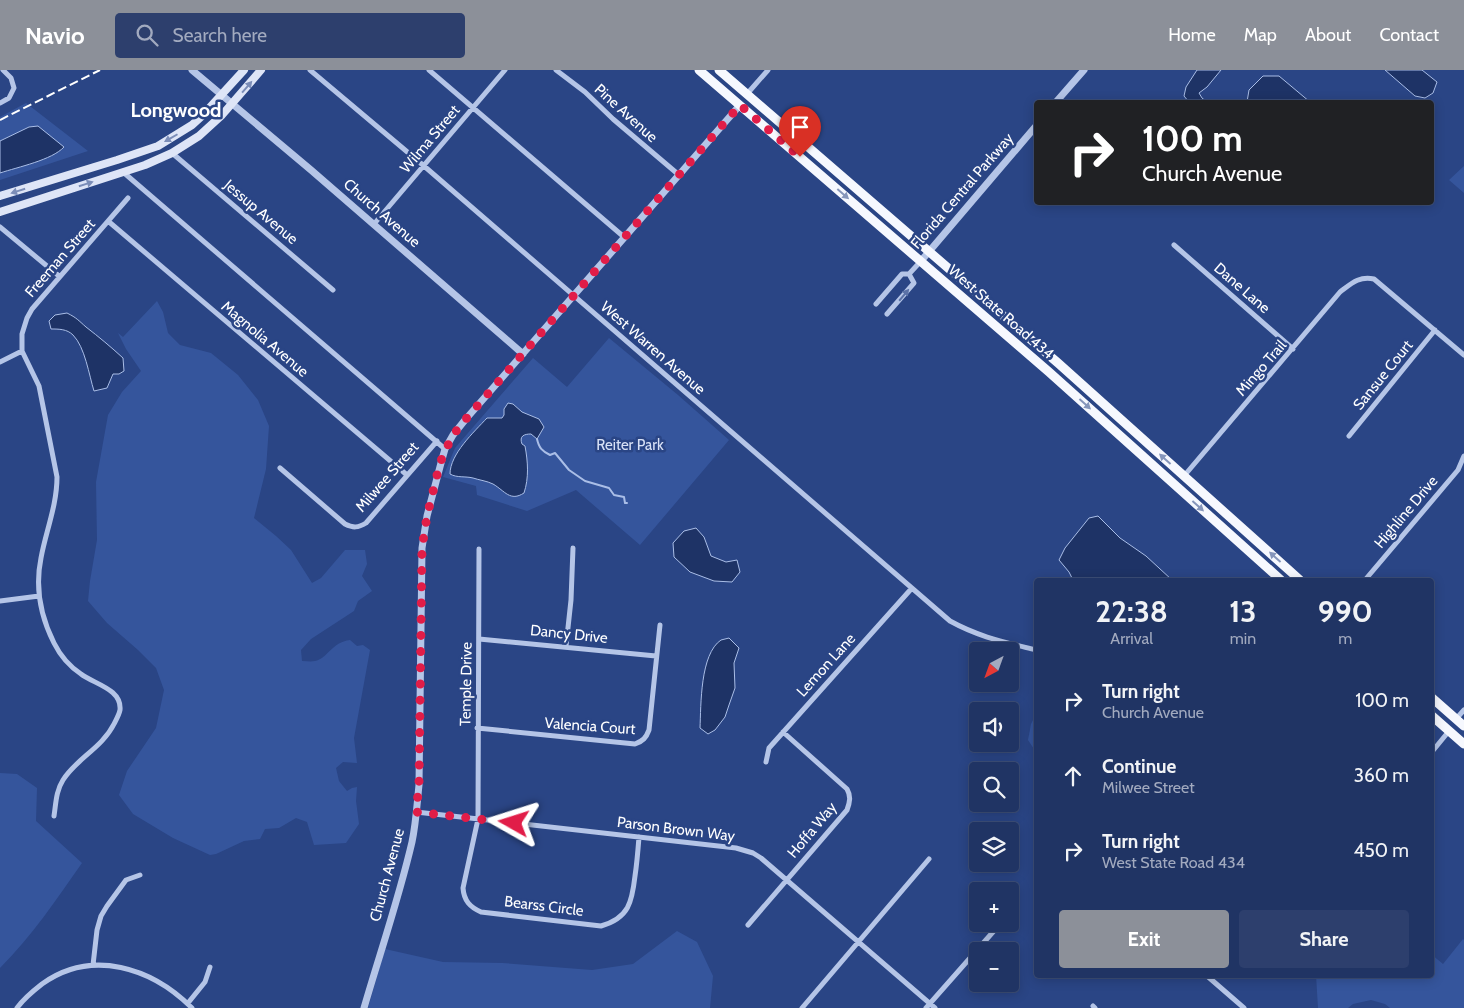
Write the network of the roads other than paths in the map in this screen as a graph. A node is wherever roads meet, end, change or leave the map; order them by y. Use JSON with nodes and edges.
{"nodes":[{"id":1,"x":3,"y":70,"type":"edge"},
{"id":2,"x":192,"y":70,"type":"edge"},
{"id":3,"x":244,"y":70,"type":"edge"},
{"id":4,"x":261,"y":70,"type":"edge"},
{"id":5,"x":310,"y":70,"type":"edge"},
{"id":6,"x":429,"y":70,"type":"edge"},
{"id":7,"x":505,"y":70,"type":"edge"},
{"id":8,"x":556,"y":70,"type":"edge"},
{"id":9,"x":699,"y":70,"type":"edge"},
{"id":10,"x":719,"y":70,"type":"edge"},
{"id":11,"x":768,"y":70,"type":"edge"},
{"id":12,"x":1084,"y":70,"type":"edge"},
{"id":13,"x":722,"y":89,"type":"junction"},
{"id":14,"x":747,"y":94,"type":"junction"},
{"id":15,"x":222,"y":96,"type":"junction"},
{"id":16,"x":1058,"y":100,"type":"edge"},
{"id":17,"x":0,"y":104,"type":"edge"},
{"id":18,"x":232,"y":104,"type":"junction"},
{"id":19,"x":740,"y":105,"type":"junction"},
{"id":20,"x":473,"y":108,"type":"junction"},
{"id":21,"x":762,"y":108,"type":"junction"},
{"id":22,"x":1034,"y":128,"type":"edge"},
{"id":23,"x":172,"y":153,"type":"junction"},
{"id":24,"x":117,"y":160,"type":"junction"},
{"id":25,"x":424,"y":166,"type":"junction"},
{"id":26,"x":123,"y":172,"type":"junction"},
{"id":27,"x":679,"y":175,"type":"junction"},
{"id":28,"x":0,"y":196,"type":"edge"},
{"id":29,"x":128,"y":198,"type":"dead end"},
{"id":30,"x":0,"y":212,"type":"edge"},
{"id":31,"x":108,"y":221,"type":"junction"},
{"id":32,"x":374,"y":224,"type":"junction"},
{"id":33,"x":0,"y":227,"type":"edge"},
{"id":34,"x":624,"y":237,"type":"junction"},
{"id":35,"x":1174,"y":245,"type":"dead end"},
{"id":36,"x":929,"y":251,"type":"junction"},
{"id":37,"x":921,"y":261,"type":"junction"},
{"id":38,"x":909,"y":274,"type":"junction"},
{"id":39,"x":59,"y":276,"type":"junction"},
{"id":40,"x":333,"y":290,"type":"dead end"},
{"id":41,"x":573,"y":295,"type":"junction"},
{"id":42,"x":876,"y":304,"type":"dead end"},
{"id":43,"x":888,"y":314,"type":"dead end"},
{"id":44,"x":1435,"y":330,"type":"junction"},
{"id":45,"x":1294,"y":348,"type":"junction"},
{"id":46,"x":22,"y":351,"type":"junction"},
{"id":47,"x":523,"y":354,"type":"junction"},
{"id":48,"x":1464,"y":355,"type":"edge"},
{"id":49,"x":0,"y":362,"type":"edge"},
{"id":50,"x":1350,"y":436,"type":"dead end"},
{"id":51,"x":437,"y":441,"type":"junction"},
{"id":52,"x":446,"y":449,"type":"junction"},
{"id":53,"x":1463,"y":457,"type":"edge"},
{"id":54,"x":280,"y":468,"type":"dead end"},
{"id":55,"x":1162,"y":473,"type":"junction"},
{"id":56,"x":407,"y":475,"type":"junction"},
{"id":57,"x":1184,"y":476,"type":"junction"},
{"id":58,"x":1176,"y":486,"type":"junction"},
{"id":59,"x":1202,"y":491,"type":"junction"},
{"id":60,"x":573,"y":548,"type":"dead end"},
{"id":61,"x":479,"y":549,"type":"dead end"},
{"id":62,"x":1279,"y":578,"type":"edge"},
{"id":63,"x":1298,"y":578,"type":"edge"},
{"id":64,"x":1367,"y":578,"type":"edge"},
{"id":65,"x":912,"y":588,"type":"junction"},
{"id":66,"x":39,"y":596,"type":"junction"},
{"id":67,"x":0,"y":601,"type":"edge"},
{"id":68,"x":660,"y":625,"type":"dead end"},
{"id":69,"x":479,"y":639,"type":"junction"},
{"id":70,"x":566,"y":646,"type":"junction"},
{"id":71,"x":1034,"y":650,"type":"edge"},
{"id":72,"x":656,"y":656,"type":"junction"},
{"id":73,"x":1434,"y":700,"type":"edge"},
{"id":74,"x":1464,"y":710,"type":"edge"},
{"id":75,"x":1434,"y":716,"type":"edge"},
{"id":76,"x":1434,"y":717,"type":"edge"},
{"id":77,"x":1456,"y":719,"type":"junction"},
{"id":78,"x":1464,"y":726,"type":"edge"},
{"id":79,"x":478,"y":728,"type":"junction"},
{"id":80,"x":1450,"y":731,"type":"junction"},
{"id":81,"x":1464,"y":731,"type":"edge"},
{"id":82,"x":783,"y":732,"type":"junction"},
{"id":83,"x":1464,"y":744,"type":"edge"},
{"id":84,"x":1434,"y":750,"type":"edge"},
{"id":85,"x":766,"y":762,"type":"dead end"},
{"id":86,"x":416,"y":812,"type":"junction"},
{"id":87,"x":54,"y":816,"type":"dead end"},
{"id":88,"x":478,"y":819,"type":"junction"},
{"id":89,"x":640,"y":837,"type":"junction"},
{"id":90,"x":929,"y":859,"type":"dead end"},
{"id":91,"x":140,"y":875,"type":"dead end"},
{"id":92,"x":787,"y":880,"type":"junction"},
{"id":93,"x":748,"y":925,"type":"dead end"},
{"id":94,"x":993,"y":932,"type":"edge"},
{"id":95,"x":858,"y":942,"type":"junction"},
{"id":96,"x":93,"y":965,"type":"junction"},
{"id":97,"x":210,"y":966,"type":"dead end"},
{"id":98,"x":1209,"y":978,"type":"edge"},
{"id":99,"x":188,"y":1003,"type":"junction"},
{"id":100,"x":928,"y":1006,"type":"edge"},
{"id":101,"x":17,"y":1008,"type":"edge"},
{"id":102,"x":192,"y":1008,"type":"edge"},
{"id":103,"x":364,"y":1008,"type":"edge"},
{"id":104,"x":802,"y":1008,"type":"edge"},
{"id":105,"x":935,"y":1008,"type":"edge"},
{"id":106,"x":1244,"y":1008,"type":"edge"}],
"edges":[{"from":1,"to":17,"type":"street"},
{"from":2,"to":15,"type":"street","name":"Church Avenue"},
{"from":3,"to":15,"type":"main road"},
{"from":18,"to":4,"type":"main road","one_way":true},
{"from":5,"to":25,"type":"street","name":"West Warren Avenue"},
{"from":6,"to":20,"type":"street"},
{"from":7,"to":20,"type":"street","name":"Wilma Street"},
{"from":8,"to":27,"type":"street","name":"Pine Avenue"},
{"from":9,"to":13,"type":"main road","name":"West State Road 434"},
{"from":10,"to":14,"type":"main road","name":"West State Road 434"},
{"from":11,"to":14,"type":"street"},
{"from":12,"to":16,"type":"street"},
{"from":13,"to":14,"type":"main road"},
{"from":13,"to":19,"type":"main road","name":"West State Road 434"},
{"from":14,"to":21,"type":"main road","name":"West State Road 434"},
{"from":15,"to":18,"type":"street","name":"Church Avenue"},
{"from":15,"to":24,"type":"main road","one_way":true},
{"from":18,"to":23,"type":"main road"},
{"from":18,"to":32,"type":"street","name":"Church Avenue"},
{"from":19,"to":21,"type":"main road"},
{"from":19,"to":27,"type":"street"},
{"from":19,"to":37,"type":"main road","name":"West State Road 434","one_way":true},
{"from":20,"to":25,"type":"street","name":"Wilma Street"},
{"from":20,"to":34,"type":"street"},
{"from":21,"to":36,"type":"main road","name":"West State Road 434"},
{"from":22,"to":36,"type":"street","name":"Florida Central Parkway"},
{"from":23,"to":26,"type":"main road"},
{"from":23,"to":40,"type":"street","name":"Jessup Avenue"},
{"from":24,"to":26,"type":"main road"},
{"from":24,"to":28,"type":"main road","one_way":true},
{"from":25,"to":32,"type":"street","name":"Wilma Street"},
{"from":25,"to":41,"type":"street","name":"West Warren Avenue"},
{"from":30,"to":26,"type":"main road","one_way":true},
{"from":26,"to":51,"type":"street"},
{"from":27,"to":34,"type":"street"},
{"from":29,"to":31,"type":"street","name":"Freeman Street"},
{"from":31,"to":39,"type":"street","name":"Freeman Street"},
{"from":31,"to":56,"type":"street","name":"Magnolia Avenue"},
{"from":32,"to":47,"type":"street","name":"Church Avenue"},
{"from":33,"to":39,"type":"street"},
{"from":34,"to":41,"type":"street"},
{"from":35,"to":45,"type":"street","name":"Dane Lane"},
{"from":36,"to":37,"type":"street","name":"Florida Central Parkway"},
{"from":57,"to":36,"type":"main road","name":"West State Road 434","one_way":true},
{"from":37,"to":38,"type":"street","name":"Florida Central Parkway"},
{"from":37,"to":55,"type":"main road","name":"West State Road 434","one_way":true},
{"from":38,"to":42,"type":"street","name":"Florida Central Parkway"},
{"from":43,"to":38,"type":"street","one_way":true},
{"from":39,"to":46,"type":"street","name":"Freeman Street"},
{"from":41,"to":47,"type":"street"},
{"from":41,"to":65,"type":"street","name":"West Warren Avenue"},
{"from":44,"to":45,"type":"street","name":"Mingo Trail"},
{"from":44,"to":48,"type":"street"},
{"from":44,"to":50,"type":"street","name":"Sansue Court"},
{"from":45,"to":57,"type":"street","name":"Mingo Trail"},
{"from":46,"to":49,"type":"street"},
{"from":46,"to":66,"type":"street"},
{"from":47,"to":52,"type":"street"},
{"from":51,"to":52,"type":"street"},
{"from":51,"to":56,"type":"street","name":"Milwee Street"},
{"from":52,"to":86,"type":"street","name":"Church Avenue"},
{"from":53,"to":64,"type":"street","name":"Highline Drive"},
{"from":54,"to":56,"type":"street","name":"Milwee Street"},
{"from":55,"to":57,"type":"main road"},
{"from":55,"to":58,"type":"main road","name":"West State Road 434"},
{"from":57,"to":59,"type":"main road","name":"West State Road 434"},
{"from":58,"to":59,"type":"main road"},
{"from":58,"to":62,"type":"main road","name":"West State Road 434","one_way":true},
{"from":63,"to":59,"type":"main road","name":"West State Road 434","one_way":true},
{"from":60,"to":70,"type":"street"},
{"from":61,"to":69,"type":"street","name":"Temple Drive"},
{"from":65,"to":71,"type":"street","name":"West Warren Avenue"},
{"from":65,"to":82,"type":"street","name":"Lemon Lane"},
{"from":66,"to":67,"type":"street"},
{"from":66,"to":87,"type":"street"},
{"from":68,"to":72,"type":"street","name":"Valencia Court"},
{"from":69,"to":70,"type":"street","name":"Dancy Drive"},
{"from":69,"to":79,"type":"street","name":"Temple Drive"},
{"from":70,"to":72,"type":"street","name":"Dancy Drive"},
{"from":72,"to":79,"type":"street","name":"Valencia Court"},
{"from":73,"to":77,"type":"main road"},
{"from":74,"to":77,"type":"street"},
{"from":75,"to":77,"type":"main road"},
{"from":76,"to":80,"type":"main road"},
{"from":77,"to":78,"type":"main road"},
{"from":79,"to":88,"type":"street","name":"Temple Drive"},
{"from":80,"to":81,"type":"main road"},
{"from":80,"to":83,"type":"main road"},
{"from":80,"to":84,"type":"street"},
{"from":82,"to":85,"type":"street","name":"Lemon Lane"},
{"from":82,"to":92,"type":"street","name":"Hoffa Way"},
{"from":86,"to":88,"type":"street","name":"Parson Brown Way"},
{"from":86,"to":103,"type":"street","name":"Church Avenue"},
{"from":88,"to":89,"type":"street","name":"Parson Brown Way"},
{"from":88,"to":89,"type":"street","name":"Bearss Circle"},
{"from":89,"to":92,"type":"street","name":"Parson Brown Way"},
{"from":90,"to":95,"type":"street"},
{"from":91,"to":96,"type":"street"},
{"from":92,"to":93,"type":"street"},
{"from":92,"to":95,"type":"street","name":"Parson Brown Way"},
{"from":94,"to":100,"type":"street"},
{"from":95,"to":100,"type":"street","name":"Parson Brown Way"},
{"from":95,"to":104,"type":"street"},
{"from":96,"to":99,"type":"street"},
{"from":96,"to":101,"type":"street"},
{"from":97,"to":99,"type":"street"},
{"from":98,"to":106,"type":"street"},
{"from":99,"to":102,"type":"street"},
{"from":100,"to":105,"type":"street","name":"Parson Brown Way"}]}
